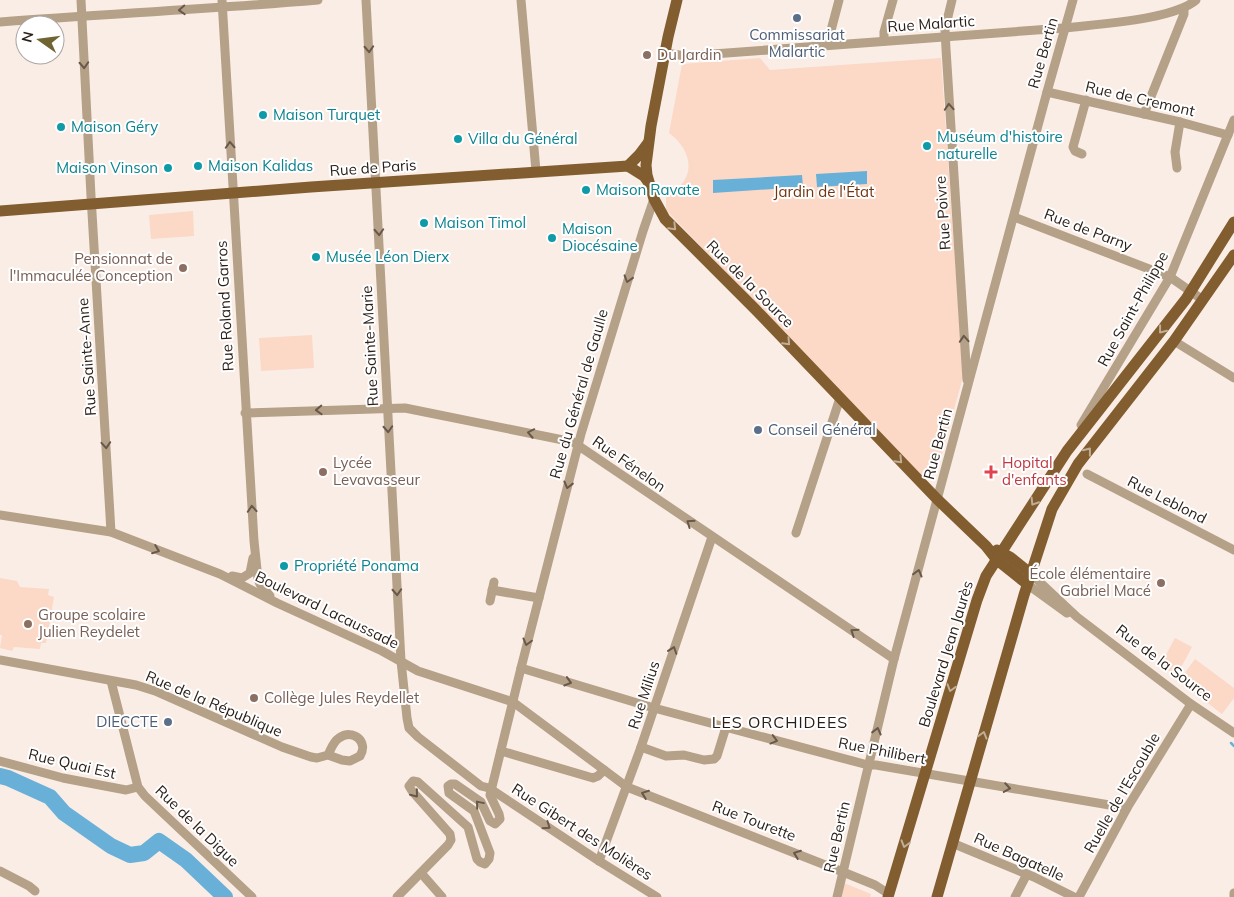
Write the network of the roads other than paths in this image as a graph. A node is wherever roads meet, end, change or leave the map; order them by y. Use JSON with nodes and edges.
{"nodes":[{"id":1,"x":81,"y":0,"type":"edge"},
{"id":2,"x":318,"y":0,"type":"edge"},
{"id":3,"x":366,"y":0,"type":"edge"},
{"id":4,"x":521,"y":0,"type":"edge"},
{"id":5,"x":677,"y":0,"type":"edge"},
{"id":6,"x":839,"y":0,"type":"edge"},
{"id":7,"x":893,"y":0,"type":"edge"},
{"id":8,"x":952,"y":0,"type":"edge"},
{"id":9,"x":1072,"y":0,"type":"edge"},
{"id":10,"x":1196,"y":0,"type":"edge"},
{"id":11,"x":222,"y":4,"type":"edge"},
{"id":12,"x":1184,"y":8,"type":"junction"},
{"id":13,"x":82,"y":16,"type":"junction"},
{"id":14,"x":0,"y":22,"type":"edge"},
{"id":15,"x":1064,"y":28,"type":"junction"},
{"id":16,"x":945,"y":36,"type":"junction"},
{"id":17,"x":884,"y":41,"type":"junction"},
{"id":18,"x":830,"y":45,"type":"junction"},
{"id":19,"x":665,"y":53,"type":"junction"},
{"id":20,"x":1046,"y":92,"type":"junction"},
{"id":21,"x":1086,"y":100,"type":"junction"},
{"id":22,"x":1144,"y":114,"type":"junction"},
{"id":23,"x":1234,"y":120,"type":"edge"},
{"id":24,"x":1180,"y":122,"type":"junction"},
{"id":25,"x":1228,"y":135,"type":"junction"},
{"id":26,"x":648,"y":142,"type":"junction"},
{"id":27,"x":1082,"y":154,"type":"dead end"},
{"id":28,"x":628,"y":166,"type":"junction"},
{"id":29,"x":1177,"y":168,"type":"dead end"},
{"id":30,"x":536,"y":171,"type":"junction"},
{"id":31,"x":377,"y":183,"type":"junction"},
{"id":32,"x":650,"y":185,"type":"junction"},
{"id":33,"x":232,"y":194,"type":"junction"},
{"id":34,"x":654,"y":199,"type":"junction"},
{"id":35,"x":91,"y":205,"type":"junction"},
{"id":36,"x":0,"y":212,"type":"edge"},
{"id":37,"x":1014,"y":216,"type":"junction"},
{"id":38,"x":1234,"y":222,"type":"edge"},
{"id":39,"x":1234,"y":255,"type":"edge"},
{"id":40,"x":1170,"y":277,"type":"junction"},
{"id":41,"x":1191,"y":291,"type":"junction"},
{"id":42,"x":1203,"y":300,"type":"junction"},
{"id":43,"x":1174,"y":341,"type":"junction"},
{"id":44,"x":1234,"y":378,"type":"edge"},
{"id":45,"x":968,"y":387,"type":"junction"},
{"id":46,"x":840,"y":398,"type":"junction"},
{"id":47,"x":387,"y":408,"type":"junction"},
{"id":48,"x":246,"y":413,"type":"junction"},
{"id":49,"x":578,"y":445,"type":"junction"},
{"id":50,"x":1067,"y":451,"type":"junction"},
{"id":51,"x":1087,"y":474,"type":"dead end"},
{"id":52,"x":937,"y":499,"type":"junction"},
{"id":53,"x":0,"y":515,"type":"edge"},
{"id":54,"x":111,"y":532,"type":"junction"},
{"id":55,"x":796,"y":533,"type":"dead end"},
{"id":56,"x":712,"y":537,"type":"junction"},
{"id":57,"x":254,"y":541,"type":"junction"},
{"id":58,"x":1234,"y":550,"type":"edge"},
{"id":59,"x":999,"y":556,"type":"junction"},
{"id":60,"x":220,"y":574,"type":"junction"},
{"id":61,"x":1028,"y":579,"type":"junction"},
{"id":62,"x":539,"y":598,"type":"junction"},
{"id":63,"x":490,"y":600,"type":"dead end"},
{"id":64,"x":277,"y":603,"type":"junction"},
{"id":65,"x":0,"y":660,"type":"edge"},
{"id":66,"x":894,"y":660,"type":"junction"},
{"id":67,"x":401,"y":661,"type":"junction"},
{"id":68,"x":521,"y":668,"type":"junction"},
{"id":69,"x":418,"y":670,"type":"junction"},
{"id":70,"x":402,"y":673,"type":"junction"},
{"id":71,"x":111,"y":681,"type":"junction"},
{"id":72,"x":513,"y":702,"type":"junction"},
{"id":73,"x":1191,"y":704,"type":"junction"},
{"id":74,"x":654,"y":708,"type":"junction"},
{"id":75,"x":726,"y":727,"type":"junction"},
{"id":76,"x":1234,"y":732,"type":"edge"},
{"id":77,"x":641,"y":747,"type":"junction"},
{"id":78,"x":501,"y":751,"type":"junction"},
{"id":79,"x":328,"y":755,"type":"dead end"},
{"id":80,"x":0,"y":762,"type":"edge"},
{"id":81,"x":868,"y":766,"type":"junction"},
{"id":82,"x":604,"y":770,"type":"junction"},
{"id":83,"x":925,"y":774,"type":"junction"},
{"id":84,"x":969,"y":782,"type":"junction"},
{"id":85,"x":138,"y":787,"type":"junction"},
{"id":86,"x":627,"y":787,"type":"junction"},
{"id":87,"x":492,"y":789,"type":"junction"},
{"id":88,"x":1127,"y":808,"type":"junction"},
{"id":89,"x":952,"y":843,"type":"junction"},
{"id":90,"x":599,"y":861,"type":"junction"},
{"id":91,"x":0,"y":871,"type":"edge"},
{"id":92,"x":844,"y":872,"type":"junction"},
{"id":93,"x":421,"y":873,"type":"junction"},
{"id":94,"x":1026,"y":874,"type":"junction"},
{"id":95,"x":35,"y":891,"type":"dead end"},
{"id":96,"x":891,"y":896,"type":"edge"},
{"id":97,"x":252,"y":897,"type":"edge"},
{"id":98,"x":398,"y":897,"type":"edge"},
{"id":99,"x":442,"y":897,"type":"edge"},
{"id":100,"x":657,"y":897,"type":"edge"},
{"id":101,"x":837,"y":897,"type":"edge"},
{"id":102,"x":937,"y":897,"type":"edge"},
{"id":103,"x":1015,"y":897,"type":"edge"},
{"id":104,"x":1074,"y":897,"type":"edge"},
{"id":105,"x":1079,"y":897,"type":"edge"}],
"edges":[{"from":1,"to":13,"type":"street","name":"Rue Sainte-Anne"},
{"from":2,"to":11,"type":"street"},
{"from":3,"to":31,"type":"street","name":"Rue Sainte-Marie","one_way":true},
{"from":4,"to":30,"type":"street"},
{"from":5,"to":19,"type":"main road"},
{"from":6,"to":18,"type":"street"},
{"from":7,"to":17,"type":"street"},
{"from":8,"to":16,"type":"street","name":"Rue Poivre"},
{"from":9,"to":15,"type":"street","name":"Rue Bertin"},
{"from":10,"to":12,"type":"street","name":"Rue Malartic"},
{"from":11,"to":13,"type":"street","one_way":true},
{"from":33,"to":11,"type":"street","name":"Rue Roland Garros","one_way":true},
{"from":12,"to":15,"type":"street","name":"Rue Malartic"},
{"from":12,"to":22,"type":"street"},
{"from":13,"to":14,"type":"street"},
{"from":13,"to":35,"type":"street","name":"Rue Sainte-Anne","one_way":true},
{"from":15,"to":16,"type":"street","name":"Rue Malartic"},
{"from":15,"to":20,"type":"street","name":"Rue Bertin"},
{"from":16,"to":17,"type":"street","name":"Rue Malartic"},
{"from":45,"to":16,"type":"street","name":"Rue Poivre","one_way":true},
{"from":17,"to":18,"type":"street","name":"Rue Malartic"},
{"from":18,"to":19,"type":"street","name":"Rue Malartic"},
{"from":19,"to":26,"type":"main road"},
{"from":20,"to":21,"type":"street","name":"Rue de Cremont"},
{"from":20,"to":37,"type":"street","name":"Rue Bertin"},
{"from":21,"to":22,"type":"street","name":"Rue de Cremont"},
{"from":21,"to":27,"type":"street"},
{"from":22,"to":24,"type":"street","name":"Rue de Cremont"},
{"from":23,"to":25,"type":"street","name":"Rue Saint-Philippe"},
{"from":24,"to":25,"type":"street","name":"Rue de Cremont"},
{"from":24,"to":29,"type":"street"},
{"from":25,"to":40,"type":"street","name":"Rue Saint-Philippe"},
{"from":26,"to":28,"type":"main road"},
{"from":26,"to":32,"type":"main road"},
{"from":28,"to":30,"type":"main road","name":"Rue de Paris"},
{"from":28,"to":32,"type":"main road"},
{"from":30,"to":31,"type":"main road","name":"Rue de Paris"},
{"from":31,"to":33,"type":"main road","name":"Rue de Paris"},
{"from":31,"to":47,"type":"street","name":"Rue Sainte-Marie","one_way":true},
{"from":32,"to":34,"type":"main road","name":"Rue de la Source"},
{"from":33,"to":35,"type":"main road","name":"Rue de Paris"},
{"from":33,"to":48,"type":"street","name":"Rue Roland Garros"},
{"from":34,"to":46,"type":"main road","name":"Rue de la Source","one_way":true},
{"from":34,"to":49,"type":"street","name":"Rue du Général de Gaulle","one_way":true},
{"from":35,"to":36,"type":"main road","name":"Rue de Paris"},
{"from":35,"to":54,"type":"street","name":"Rue Sainte-Anne","one_way":true},
{"from":37,"to":40,"type":"street","name":"Rue de Parny"},
{"from":37,"to":45,"type":"street","name":"Rue Bertin"},
{"from":38,"to":41,"type":"main road","name":"Boulevard Jean Jaurès"},
{"from":39,"to":42,"type":"main road"},
{"from":40,"to":41,"type":"street","name":"Rue de Parny"},
{"from":40,"to":50,"type":"street","name":"Rue Saint-Philippe"},
{"from":41,"to":42,"type":"street","name":"Rue de Parny"},
{"from":41,"to":50,"type":"main road","name":"Boulevard Jean Jaurès","one_way":true},
{"from":42,"to":43,"type":"main road"},
{"from":43,"to":44,"type":"street"},
{"from":61,"to":43,"type":"main road","one_way":true},
{"from":45,"to":52,"type":"street","name":"Rue Bertin"},
{"from":46,"to":52,"type":"main road","name":"Rue de la Source","one_way":true},
{"from":46,"to":55,"type":"street"},
{"from":47,"to":48,"type":"street","name":"Rue Fénelon","one_way":true},
{"from":49,"to":47,"type":"street","name":"Rue Fénelon","one_way":true},
{"from":47,"to":67,"type":"street","name":"Rue Sainte-Marie","one_way":true},
{"from":57,"to":48,"type":"street","name":"Rue Roland Garros","one_way":true},
{"from":56,"to":49,"type":"street","name":"Rue Fénelon","one_way":true},
{"from":49,"to":62,"type":"street","name":"Rue du Général de Gaulle","one_way":true},
{"from":50,"to":59,"type":"main road","name":"Boulevard Jean Jaurès","one_way":true},
{"from":51,"to":58,"type":"street","name":"Rue Leblond"},
{"from":52,"to":59,"type":"main road","name":"Rue de la Source"},
{"from":66,"to":52,"type":"street","name":"Rue Bertin","one_way":true},
{"from":53,"to":54,"type":"street","name":"Boulevard Lacaussade"},
{"from":54,"to":60,"type":"street","name":"Boulevard Lacaussade","one_way":true},
{"from":66,"to":56,"type":"street","name":"Rue Fénelon","one_way":true},
{"from":74,"to":56,"type":"street","name":"Rue Milius","one_way":true},
{"from":57,"to":60,"type":"street"},
{"from":57,"to":64,"type":"street","name":"Rue Roland Garros"},
{"from":59,"to":61,"type":"main road","name":"Rue de la Source"},
{"from":59,"to":83,"type":"main road","name":"Boulevard Jean Jaurès","one_way":true},
{"from":60,"to":64,"type":"street","name":"Boulevard Lacaussade"},
{"from":61,"to":73,"type":"street","name":"Rue de la Source"},
{"from":84,"to":61,"type":"main road","one_way":true},
{"from":62,"to":63,"type":"street"},
{"from":62,"to":68,"type":"street","name":"Rue du Général de Gaulle","one_way":true},
{"from":64,"to":67,"type":"street","name":"Boulevard Lacaussade"},
{"from":65,"to":71,"type":"street","name":"Rue de la République"},
{"from":81,"to":66,"type":"street","name":"Rue Bertin","one_way":true},
{"from":67,"to":69,"type":"street","name":"Rue Tourette"},
{"from":67,"to":70,"type":"street","name":"Boulevard Lacaussade"},
{"from":68,"to":72,"type":"street","name":"Rue du Général de Gaulle"},
{"from":68,"to":74,"type":"street","name":"Rue Philibert","one_way":true},
{"from":69,"to":70,"type":"street"},
{"from":69,"to":72,"type":"street","name":"Rue Tourette"},
{"from":70,"to":87,"type":"street","name":"Boulevard Lacaussade"},
{"from":71,"to":79,"type":"street","name":"Rue de la République"},
{"from":71,"to":85,"type":"street","name":"Rue de la Digue"},
{"from":72,"to":78,"type":"street","name":"Rue du Général de Gaulle"},
{"from":72,"to":82,"type":"street","name":"Rue Tourette"},
{"from":73,"to":76,"type":"street","name":"Rue de la Source"},
{"from":73,"to":88,"type":"street","name":"Ruelle de l'Escouble"},
{"from":74,"to":75,"type":"street","name":"Rue Philibert"},
{"from":74,"to":77,"type":"street","name":"Rue Milius"},
{"from":75,"to":77,"type":"street"},
{"from":75,"to":81,"type":"street","name":"Rue Philibert","one_way":true},
{"from":77,"to":86,"type":"street","name":"Rue Milius"},
{"from":78,"to":82,"type":"street"},
{"from":78,"to":87,"type":"street","name":"Rue du Général de Gaulle"},
{"from":80,"to":85,"type":"street","name":"Rue Quai Est"},
{"from":81,"to":83,"type":"street","name":"Rue Philibert"},
{"from":81,"to":92,"type":"street","name":"Rue Bertin"},
{"from":82,"to":86,"type":"street","name":"Rue Tourette"},
{"from":83,"to":84,"type":"street","name":"Rue Philibert"},
{"from":83,"to":96,"type":"main road","name":"Boulevard Jean Jaurès","one_way":true},
{"from":84,"to":88,"type":"street","name":"Rue Philibert","one_way":true},
{"from":84,"to":89,"type":"main road"},
{"from":85,"to":97,"type":"street","name":"Rue de la Digue"},
{"from":86,"to":90,"type":"street","name":"Rue Milius"},
{"from":92,"to":86,"type":"street","name":"Rue Tourette","one_way":true},
{"from":87,"to":90,"type":"street","name":"Rue Gibert des Molières","one_way":true},
{"from":87,"to":93,"type":"street","one_way":true},
{"from":88,"to":105,"type":"street","name":"Ruelle de l'Escouble"},
{"from":89,"to":94,"type":"street","name":"Rue Bagatelle"},
{"from":89,"to":102,"type":"main road"},
{"from":90,"to":100,"type":"street","name":"Rue Gibert des Molières"},
{"from":91,"to":95,"type":"street"},
{"from":92,"to":96,"type":"street","name":"Rue Tourette"},
{"from":92,"to":101,"type":"street","name":"Rue Bertin"},
{"from":93,"to":98,"type":"street"},
{"from":93,"to":99,"type":"street"},
{"from":94,"to":103,"type":"street"},
{"from":94,"to":104,"type":"street","name":"Rue Bagatelle"}]}
